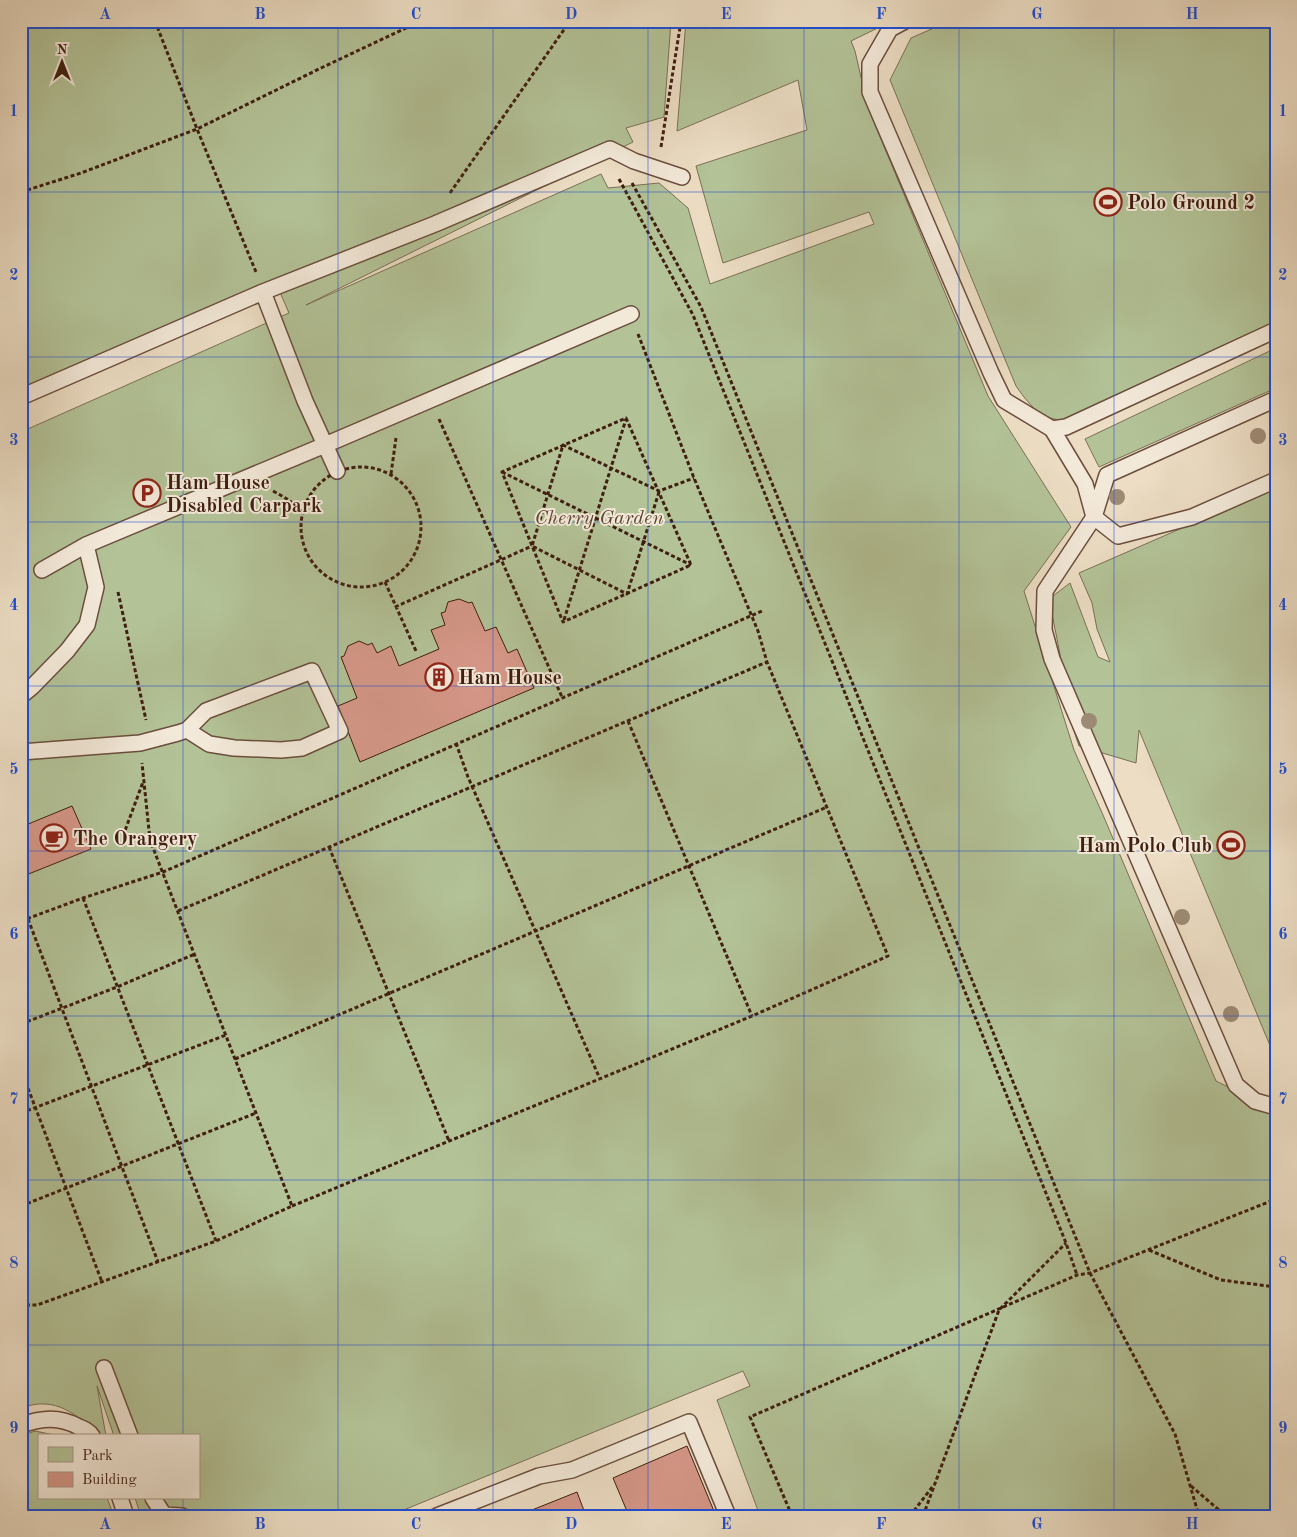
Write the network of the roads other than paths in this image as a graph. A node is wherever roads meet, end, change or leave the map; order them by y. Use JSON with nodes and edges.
{"nodes":[{"id":1,"x":905,"y":21,"type":"edge"},
{"id":2,"x":682,"y":177,"type":"dead end"},
{"id":3,"x":263,"y":292,"type":"junction"},
{"id":4,"x":631,"y":314,"type":"road end"},
{"id":5,"x":1276,"y":330,"type":"edge"},
{"id":6,"x":21,"y":397,"type":"edge"},
{"id":7,"x":1276,"y":398,"type":"edge"},
{"id":8,"x":1052,"y":429,"type":"junction"},
{"id":9,"x":325,"y":445,"type":"junction"},
{"id":10,"x":337,"y":471,"type":"road end"},
{"id":11,"x":1276,"y":480,"type":"edge"},
{"id":12,"x":1094,"y":516,"type":"junction"},
{"id":13,"x":86,"y":545,"type":"junction"},
{"id":14,"x":42,"y":570,"type":"dead end"},
{"id":15,"x":21,"y":696,"type":"edge"},
{"id":16,"x":187,"y":730,"type":"junction"},
{"id":17,"x":21,"y":752,"type":"edge"},
{"id":18,"x":1276,"y":1106,"type":"edge"},
{"id":19,"x":104,"y":1368,"type":"dead end"},
{"id":20,"x":21,"y":1425,"type":"edge"},
{"id":21,"x":90,"y":1434,"type":"edge"},
{"id":22,"x":129,"y":1434,"type":"edge"},
{"id":23,"x":121,"y":1500,"type":"edge"},
{"id":24,"x":154,"y":1500,"type":"edge"},
{"id":25,"x":126,"y":1516,"type":"edge"},
{"id":26,"x":182,"y":1516,"type":"edge"},
{"id":27,"x":437,"y":1516,"type":"edge"},
{"id":28,"x":728,"y":1516,"type":"edge"}],
"edges":[{"from":1,"to":8,"type":"lane"},
{"from":2,"to":3,"type":"lane"},
{"from":3,"to":6,"type":"lane"},
{"from":3,"to":9,"type":"lane"},
{"from":4,"to":9,"type":"lane"},
{"from":5,"to":8,"type":"lane"},
{"from":7,"to":12,"type":"lane"},
{"from":8,"to":12,"type":"lane"},
{"from":9,"to":10,"type":"lane"},
{"from":9,"to":13,"type":"lane"},
{"from":11,"to":12,"type":"lane"},
{"from":12,"to":18,"type":"lane"},
{"from":13,"to":14,"type":"lane"},
{"from":13,"to":15,"type":"lane"},
{"from":16,"to":16,"type":"lane"},
{"from":16,"to":17,"type":"lane"},
{"from":19,"to":22,"type":"lane"},
{"from":20,"to":21,"type":"lane"},
{"from":23,"to":25,"type":"lane"},
{"from":24,"to":26,"type":"lane"},
{"from":27,"to":28,"type":"lane"}]}
